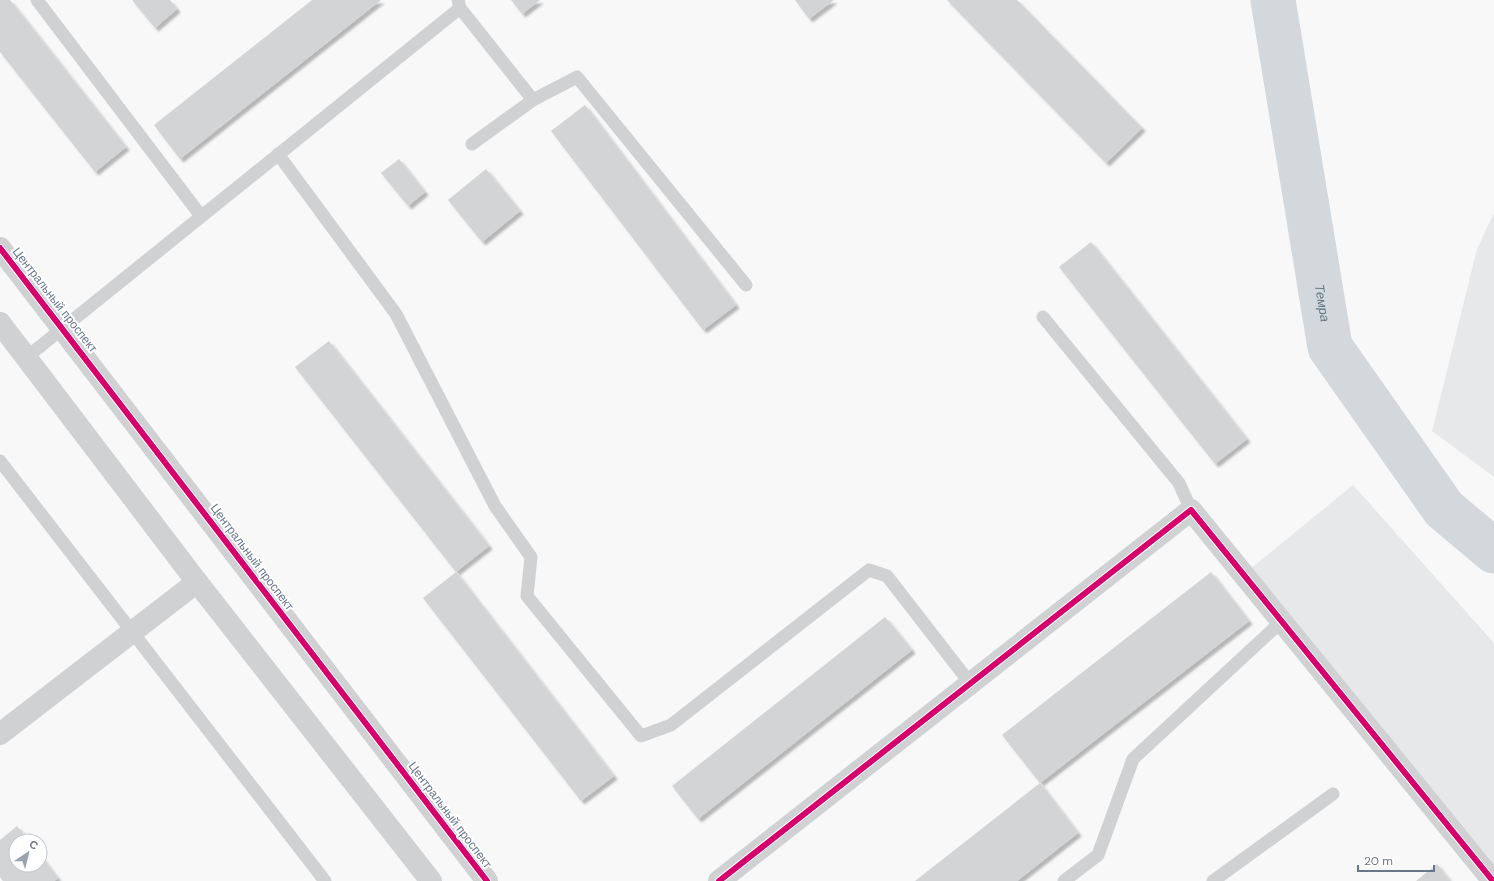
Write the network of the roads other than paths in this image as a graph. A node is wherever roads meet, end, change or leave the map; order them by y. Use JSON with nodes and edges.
{"nodes":[{"id":1,"x":37,"y":0,"type":"edge"},
{"id":2,"x":459,"y":4,"type":"edge"},
{"id":3,"x":533,"y":100,"type":"junction"},
{"id":4,"x":472,"y":144,"type":"dead end"},
{"id":5,"x":278,"y":154,"type":"junction"},
{"id":6,"x":201,"y":216,"type":"junction"},
{"id":7,"x":0,"y":248,"type":"edge"},
{"id":8,"x":746,"y":285,"type":"dead end"},
{"id":9,"x":1043,"y":317,"type":"dead end"},
{"id":10,"x":0,"y":323,"type":"edge"},
{"id":11,"x":63,"y":328,"type":"junction"},
{"id":12,"x":27,"y":357,"type":"junction"},
{"id":13,"x":0,"y":461,"type":"edge"},
{"id":14,"x":1191,"y":510,"type":"junction"},
{"id":15,"x":198,"y":582,"type":"junction"},
{"id":16,"x":1282,"y":621,"type":"junction"},
{"id":17,"x":132,"y":632,"type":"junction"},
{"id":18,"x":970,"y":683,"type":"junction"},
{"id":19,"x":0,"y":734,"type":"edge"},
{"id":20,"x":1333,"y":794,"type":"dead end"},
{"id":21,"x":724,"y":879,"type":"edge"},
{"id":22,"x":325,"y":881,"type":"edge"},
{"id":23,"x":431,"y":881,"type":"edge"},
{"id":24,"x":487,"y":881,"type":"edge"},
{"id":25,"x":1064,"y":881,"type":"edge"},
{"id":26,"x":1213,"y":881,"type":"edge"},
{"id":27,"x":1493,"y":881,"type":"edge"}],
"edges":[{"from":1,"to":6,"type":"lane"},
{"from":2,"to":3,"type":"lane"},
{"from":2,"to":5,"type":"lane"},
{"from":3,"to":4,"type":"lane"},
{"from":3,"to":8,"type":"lane"},
{"from":5,"to":6,"type":"lane"},
{"from":5,"to":18,"type":"lane"},
{"from":6,"to":11,"type":"lane"},
{"from":7,"to":11,"type":"street","name":"Центральный проспект"},
{"from":9,"to":14,"type":"lane"},
{"from":10,"to":12,"type":"street"},
{"from":11,"to":12,"type":"lane"},
{"from":11,"to":24,"type":"street","name":"Центральный проспект"},
{"from":12,"to":15,"type":"street"},
{"from":13,"to":17,"type":"lane"},
{"from":14,"to":16,"type":"street"},
{"from":14,"to":18,"type":"street"},
{"from":15,"to":17,"type":"street"},
{"from":15,"to":23,"type":"street"},
{"from":16,"to":25,"type":"lane"},
{"from":16,"to":27,"type":"street"},
{"from":17,"to":19,"type":"street"},
{"from":17,"to":22,"type":"lane"},
{"from":18,"to":21,"type":"street"},
{"from":20,"to":26,"type":"lane"}]}
